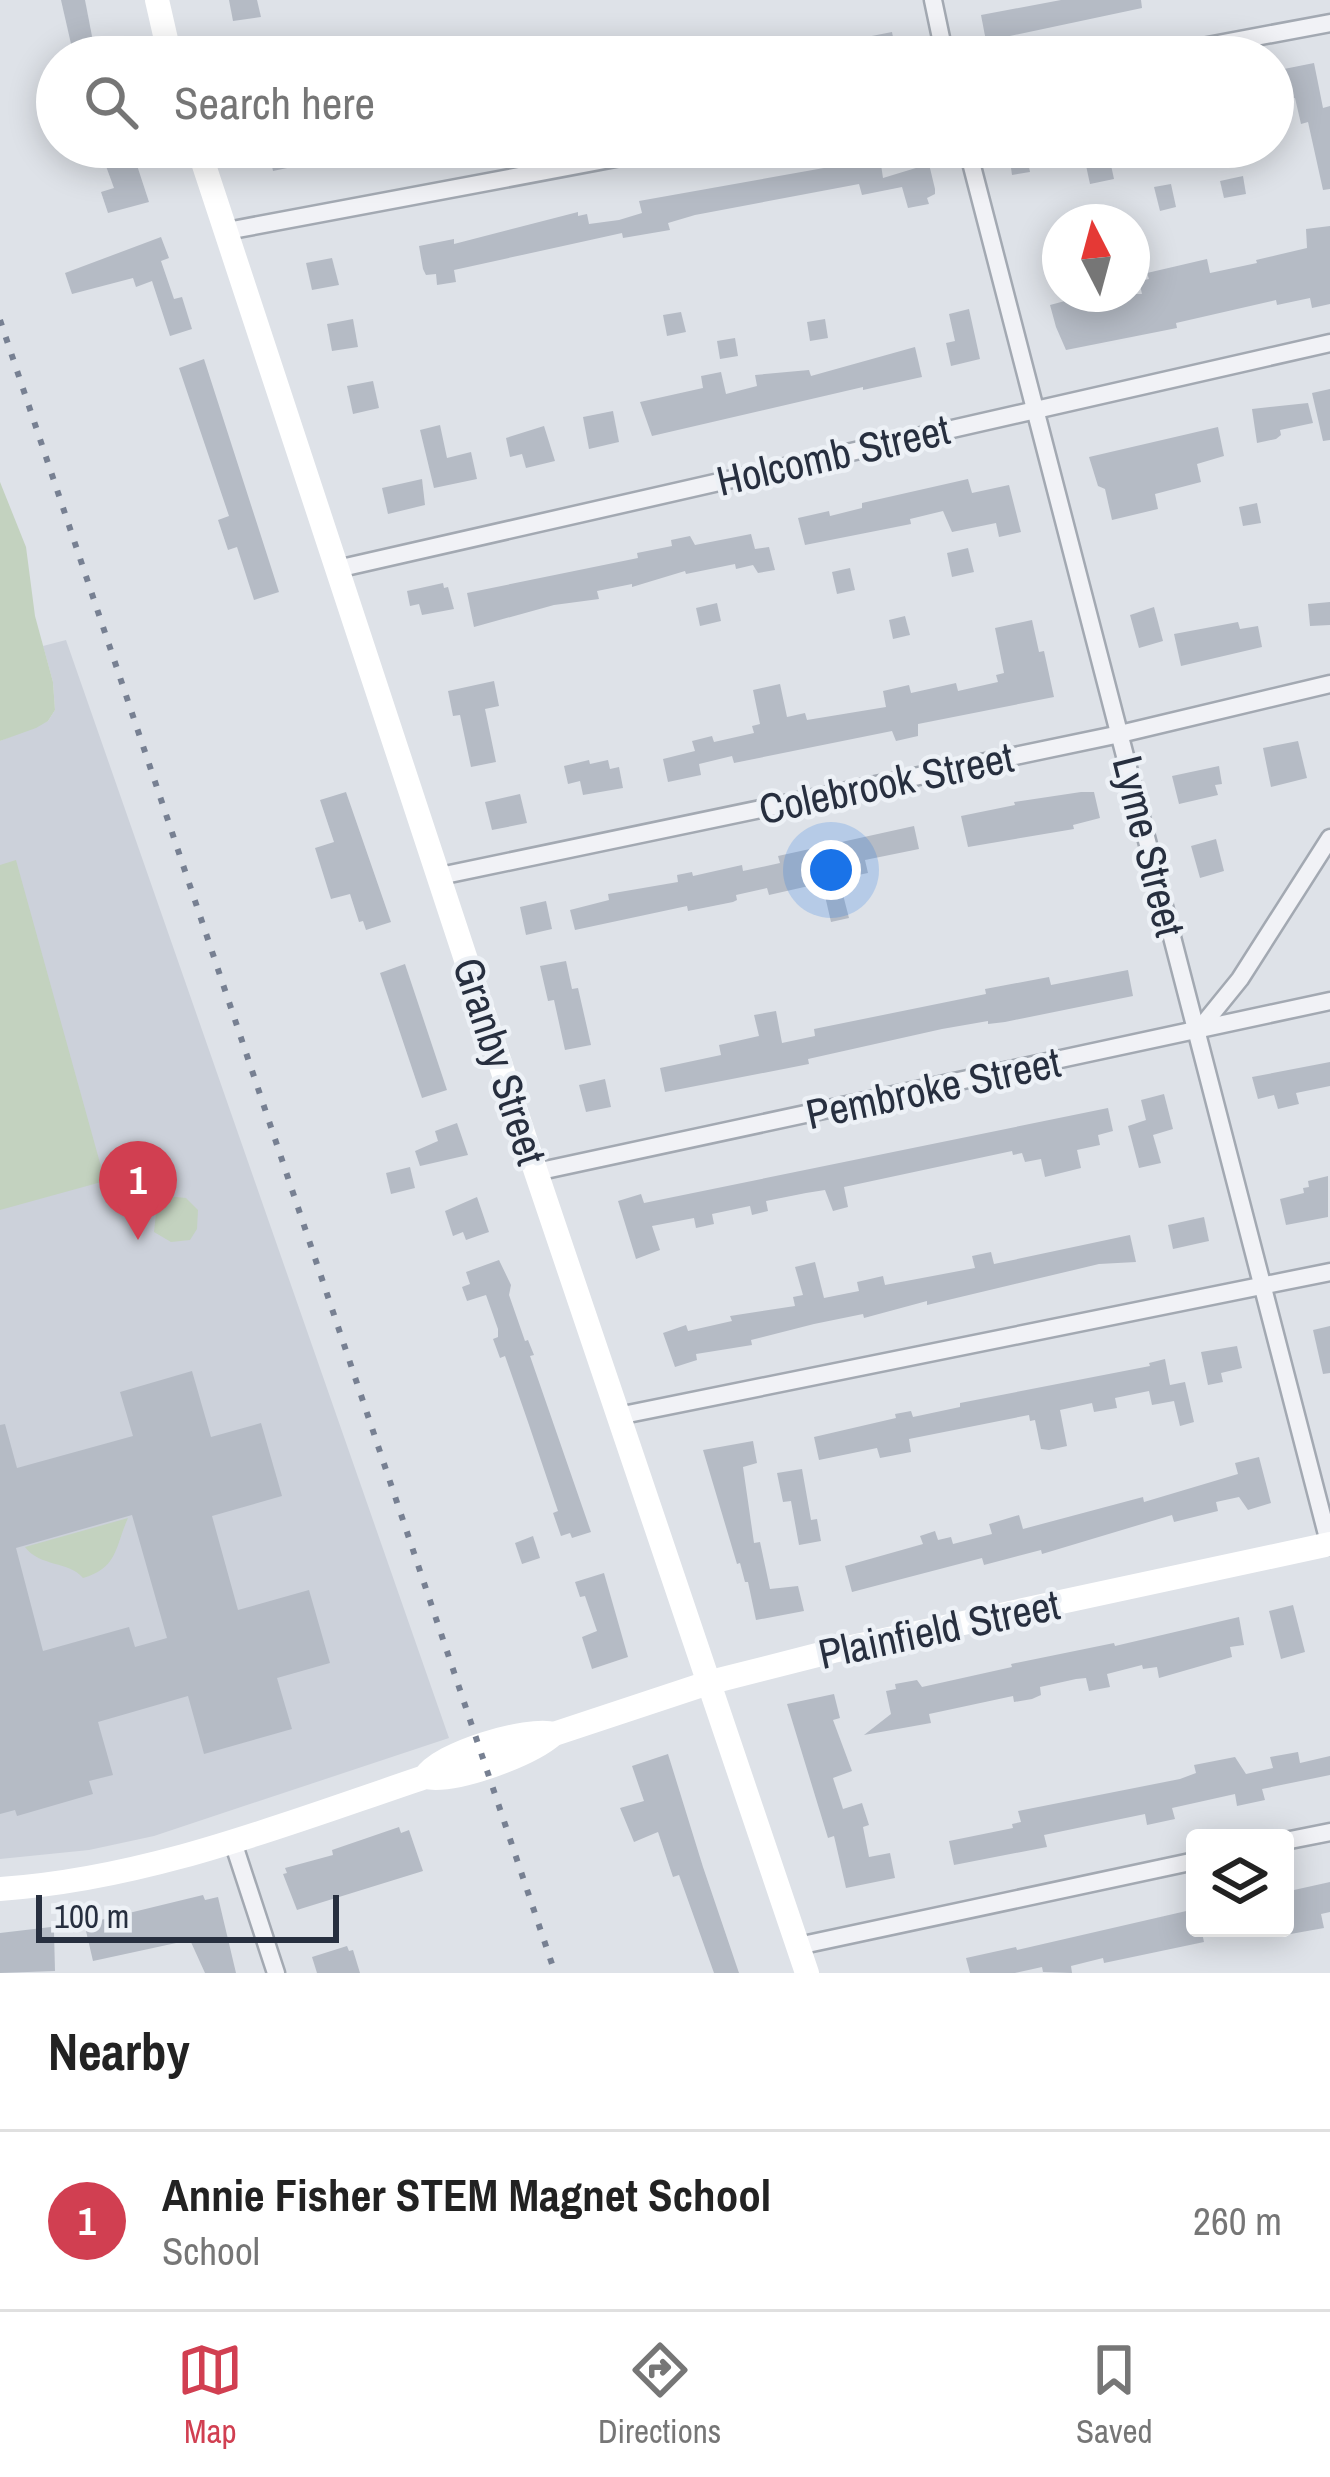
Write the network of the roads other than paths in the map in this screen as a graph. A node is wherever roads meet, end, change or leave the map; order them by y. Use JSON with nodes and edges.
{"nodes":[{"id":1,"x":157,"y":0,"type":"edge"},
{"id":2,"x":933,"y":0,"type":"edge"},
{"id":3,"x":1330,"y":22,"type":"edge"},
{"id":4,"x":165,"y":36,"type":"edge"},
{"id":5,"x":941,"y":36,"type":"edge"},
{"id":6,"x":1258,"y":36,"type":"edge"},
{"id":7,"x":205,"y":168,"type":"edge"},
{"id":8,"x":562,"y":168,"type":"edge"},
{"id":9,"x":973,"y":168,"type":"edge"},
{"id":10,"x":226,"y":231,"type":"junction"},
{"id":11,"x":1330,"y":343,"type":"edge"},
{"id":12,"x":1036,"y":410,"type":"junction"},
{"id":13,"x":337,"y":569,"type":"junction"},
{"id":14,"x":1330,"y":684,"type":"edge"},
{"id":15,"x":1120,"y":734,"type":"junction"},
{"id":16,"x":1330,"y":838,"type":"edge"},
{"id":17,"x":440,"y":876,"type":"junction"},
{"id":18,"x":1330,"y":1001,"type":"edge"},
{"id":19,"x":1197,"y":1032,"type":"junction"},
{"id":20,"x":536,"y":1172,"type":"junction"},
{"id":21,"x":1330,"y":1272,"type":"edge"},
{"id":22,"x":1262,"y":1286,"type":"junction"},
{"id":23,"x":618,"y":1416,"type":"junction"},
{"id":24,"x":1330,"y":1545,"type":"edge"},
{"id":25,"x":711,"y":1682,"type":"junction"},
{"id":26,"x":1330,"y":1832,"type":"edge"},
{"id":27,"x":1294,"y":1839,"type":"edge"},
{"id":28,"x":233,"y":1841,"type":"junction"},
{"id":29,"x":1186,"y":1863,"type":"edge"},
{"id":30,"x":0,"y":1889,"type":"edge"},
{"id":31,"x":798,"y":1946,"type":"junction"},
{"id":32,"x":276,"y":1973,"type":"edge"},
{"id":33,"x":808,"y":1973,"type":"edge"}],
"edges":[{"from":1,"to":4,"type":"main road"},
{"from":2,"to":5,"type":"street"},
{"from":3,"to":6,"type":"street"},
{"from":7,"to":10,"type":"main road","name":"Granby Street"},
{"from":8,"to":10,"type":"street"},
{"from":9,"to":12,"type":"street","name":"Lyme Street"},
{"from":10,"to":13,"type":"main road","name":"Granby Street"},
{"from":11,"to":12,"type":"street","name":"Holcomb Street"},
{"from":12,"to":13,"type":"street","name":"Holcomb Street"},
{"from":12,"to":15,"type":"street","name":"Lyme Street"},
{"from":13,"to":17,"type":"main road","name":"Granby Street"},
{"from":14,"to":15,"type":"street","name":"Colebrook Street"},
{"from":15,"to":17,"type":"street","name":"Colebrook Street"},
{"from":15,"to":19,"type":"street","name":"Lyme Street"},
{"from":16,"to":19,"type":"street"},
{"from":17,"to":20,"type":"main road","name":"Granby Street"},
{"from":18,"to":19,"type":"street","name":"Pembroke Street"},
{"from":19,"to":20,"type":"street","name":"Pembroke Street"},
{"from":19,"to":22,"type":"street","name":"Lyme Street"},
{"from":20,"to":23,"type":"main road","name":"Granby Street"},
{"from":21,"to":22,"type":"street"},
{"from":22,"to":23,"type":"street"},
{"from":22,"to":24,"type":"street","name":"Lyme Street"},
{"from":23,"to":25,"type":"main road","name":"Granby Street"},
{"from":24,"to":25,"type":"main road","name":"Plainfield Street"},
{"from":25,"to":28,"type":"main road","name":"Plainfield Street"},
{"from":25,"to":31,"type":"main road","name":"Granby Street"},
{"from":26,"to":27,"type":"street"},
{"from":28,"to":30,"type":"main road","name":"Plainfield Street"},
{"from":28,"to":32,"type":"street"},
{"from":29,"to":31,"type":"street"},
{"from":31,"to":33,"type":"main road","name":"Granby Street"}]}
